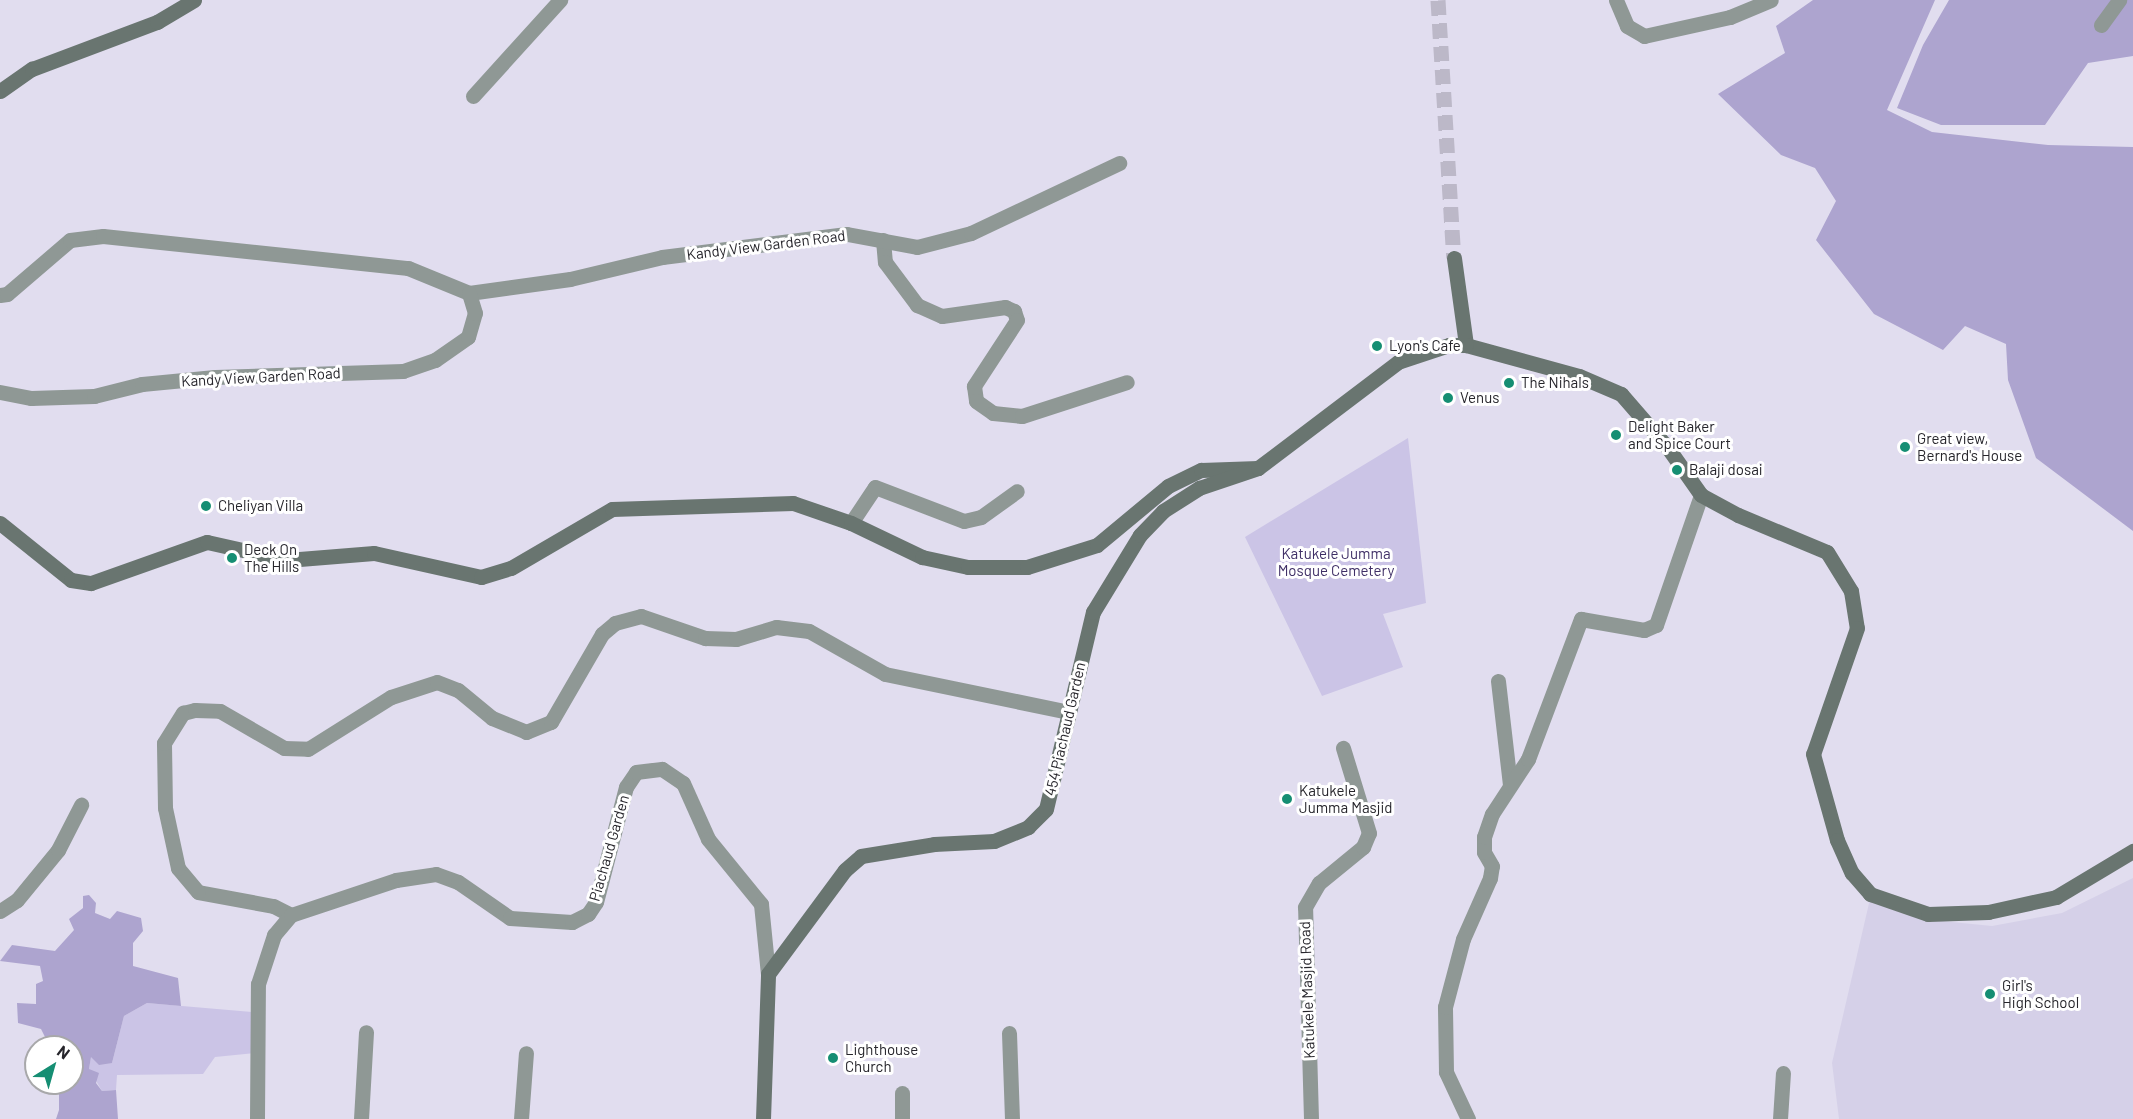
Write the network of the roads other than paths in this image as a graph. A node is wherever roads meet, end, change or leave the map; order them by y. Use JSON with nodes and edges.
{"nodes":[{"id":1,"x":194,"y":0,"type":"edge"},
{"id":2,"x":560,"y":0,"type":"edge"},
{"id":3,"x":1616,"y":0,"type":"edge"},
{"id":4,"x":1771,"y":0,"type":"edge"},
{"id":5,"x":2119,"y":0,"type":"edge"},
{"id":6,"x":2101,"y":25,"type":"dead end"},
{"id":7,"x":0,"y":91,"type":"edge"},
{"id":8,"x":473,"y":96,"type":"dead end"},
{"id":9,"x":1119,"y":163,"type":"dead end"},
{"id":10,"x":883,"y":240,"type":"junction"},
{"id":11,"x":1455,"y":258,"type":"tunnel mouth"},
{"id":12,"x":469,"y":293,"type":"junction"},
{"id":13,"x":0,"y":296,"type":"edge"},
{"id":14,"x":1466,"y":345,"type":"junction"},
{"id":15,"x":1127,"y":382,"type":"dead end"},
{"id":16,"x":0,"y":392,"type":"edge"},
{"id":17,"x":1258,"y":468,"type":"junction"},
{"id":18,"x":1017,"y":491,"type":"dead end"},
{"id":19,"x":1701,"y":495,"type":"junction"},
{"id":20,"x":0,"y":523,"type":"edge"},
{"id":21,"x":851,"y":523,"type":"junction"},
{"id":22,"x":1498,"y":681,"type":"dead end"},
{"id":23,"x":1068,"y":712,"type":"junction"},
{"id":24,"x":1343,"y":748,"type":"dead end"},
{"id":25,"x":1510,"y":785,"type":"junction"},
{"id":26,"x":81,"y":805,"type":"dead end"},
{"id":27,"x":2133,"y":851,"type":"edge"},
{"id":28,"x":0,"y":910,"type":"edge"},
{"id":29,"x":291,"y":915,"type":"junction"},
{"id":30,"x":768,"y":974,"type":"junction"},
{"id":31,"x":366,"y":1032,"type":"dead end"},
{"id":32,"x":1009,"y":1033,"type":"dead end"},
{"id":33,"x":526,"y":1053,"type":"dead end"},
{"id":34,"x":1783,"y":1073,"type":"dead end"},
{"id":35,"x":902,"y":1093,"type":"dead end"},
{"id":36,"x":257,"y":1119,"type":"edge"},
{"id":37,"x":361,"y":1119,"type":"edge"},
{"id":38,"x":521,"y":1119,"type":"edge"},
{"id":39,"x":763,"y":1119,"type":"edge"},
{"id":40,"x":902,"y":1119,"type":"edge"},
{"id":41,"x":1012,"y":1119,"type":"edge"},
{"id":42,"x":1311,"y":1119,"type":"edge"},
{"id":43,"x":1468,"y":1119,"type":"edge"},
{"id":44,"x":1780,"y":1119,"type":"edge"}],
"edges":[{"from":1,"to":7,"type":"street"},
{"from":2,"to":8,"type":"street"},
{"from":3,"to":4,"type":"street"},
{"from":5,"to":6,"type":"street"},
{"from":9,"to":10,"type":"street","name":"Kandy View Garden Road"},
{"from":10,"to":12,"type":"street","name":"Kandy View Garden Road"},
{"from":10,"to":15,"type":"street"},
{"from":11,"to":14,"type":"street"},
{"from":12,"to":13,"type":"street"},
{"from":12,"to":16,"type":"street","name":"Kandy View Garden Road"},
{"from":14,"to":17,"type":"street","name":"454 Piachaud Garden"},
{"from":14,"to":19,"type":"street"},
{"from":17,"to":21,"type":"street"},
{"from":17,"to":23,"type":"street","name":"454 Piachaud Garden"},
{"from":18,"to":21,"type":"street"},
{"from":19,"to":25,"type":"street"},
{"from":19,"to":27,"type":"street"},
{"from":20,"to":21,"type":"street"},
{"from":22,"to":25,"type":"street"},
{"from":23,"to":29,"type":"street"},
{"from":23,"to":30,"type":"street","name":"454 Piachaud Garden"},
{"from":24,"to":42,"type":"street","name":"Katukele Masjid Road"},
{"from":25,"to":43,"type":"street"},
{"from":26,"to":28,"type":"street"},
{"from":29,"to":30,"type":"street","name":"Piachaud Garden"},
{"from":29,"to":36,"type":"street"},
{"from":30,"to":39,"type":"street"},
{"from":31,"to":37,"type":"street"},
{"from":32,"to":41,"type":"street"},
{"from":33,"to":38,"type":"street"},
{"from":34,"to":44,"type":"street"},
{"from":35,"to":40,"type":"street"}]}
